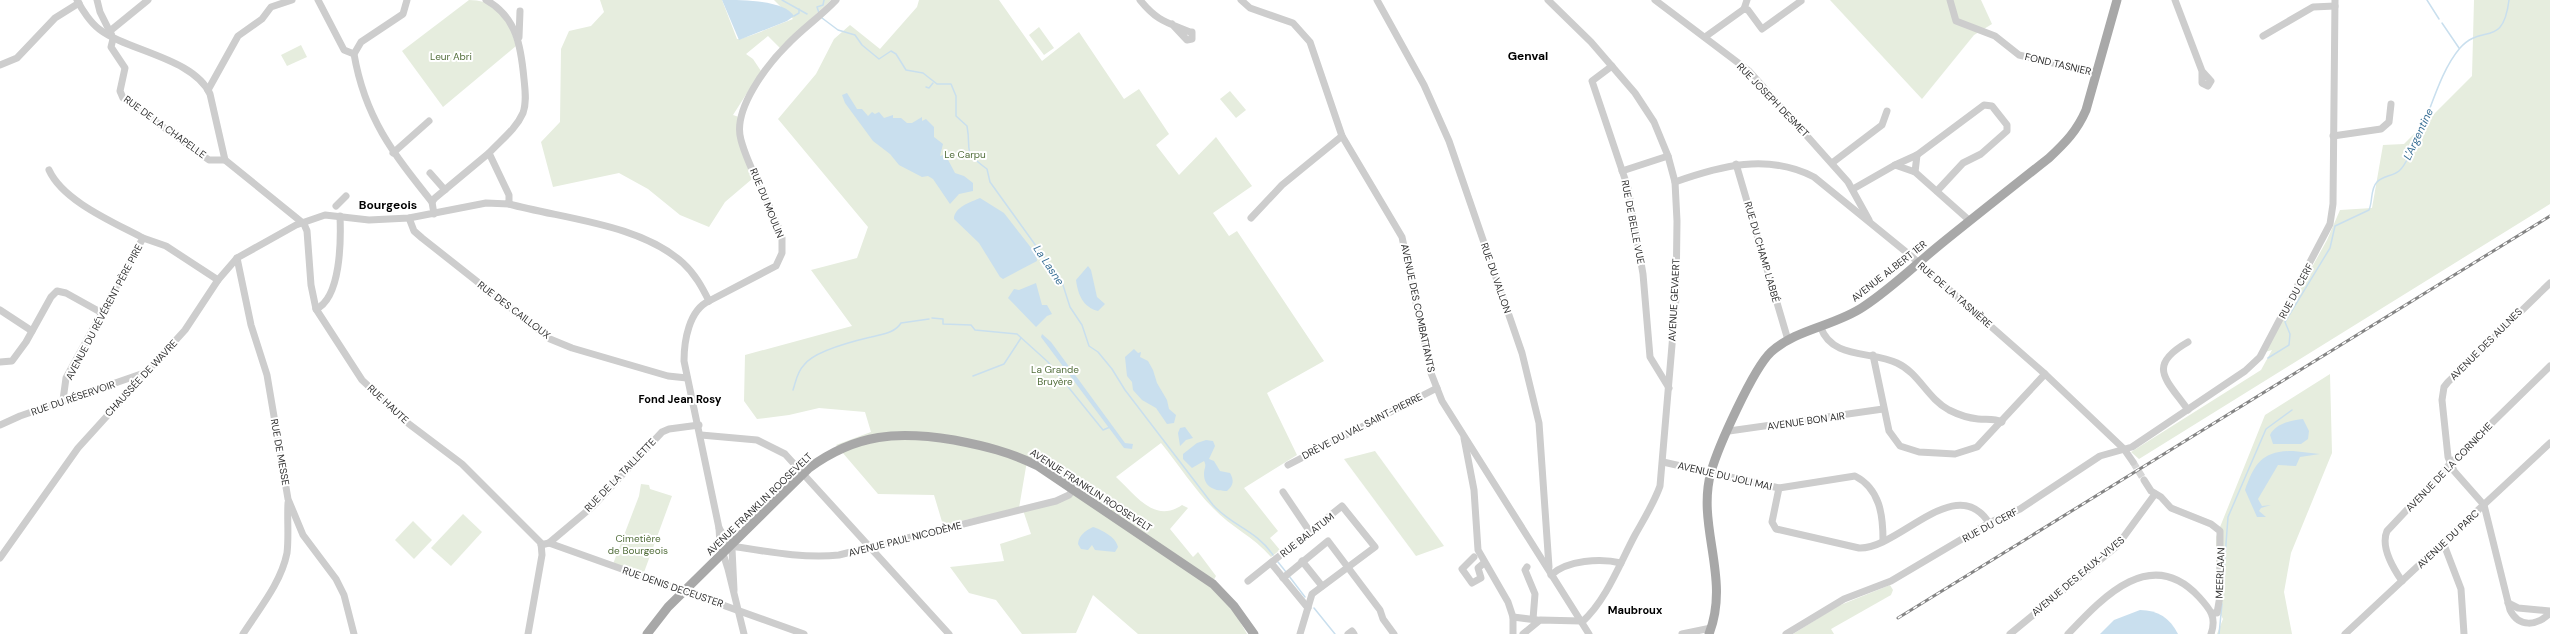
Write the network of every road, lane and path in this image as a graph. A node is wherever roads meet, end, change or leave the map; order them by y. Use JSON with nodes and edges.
{"nodes":[{"id":1,"x":97,"y":0,"type":"edge"},
{"id":2,"x":148,"y":0,"type":"edge"},
{"id":3,"x":292,"y":0,"type":"edge"},
{"id":4,"x":318,"y":0,"type":"edge"},
{"id":5,"x":407,"y":0,"type":"edge"},
{"id":6,"x":486,"y":0,"type":"edge"},
{"id":7,"x":836,"y":0,"type":"edge"},
{"id":8,"x":1140,"y":0,"type":"edge"},
{"id":9,"x":1241,"y":0,"type":"edge"},
{"id":10,"x":1377,"y":0,"type":"edge"},
{"id":11,"x":1548,"y":0,"type":"edge"},
{"id":12,"x":1655,"y":0,"type":"edge"},
{"id":13,"x":1747,"y":0,"type":"edge"},
{"id":14,"x":1950,"y":0,"type":"edge"},
{"id":15,"x":2117,"y":0,"type":"edge"},
{"id":16,"x":2175,"y":0,"type":"edge"},
{"id":17,"x":1801,"y":1,"type":"dead end"},
{"id":18,"x":78,"y":2,"type":"edge"},
{"id":19,"x":2335,"y":3,"type":"edge"},
{"id":20,"x":1744,"y":9,"type":"junction"},
{"id":21,"x":520,"y":11,"type":"dead end"},
{"id":22,"x":1172,"y":24,"type":"dead end"},
{"id":23,"x":112,"y":36,"type":"junction"},
{"id":24,"x":2263,"y":36,"type":"dead end"},
{"id":25,"x":1705,"y":37,"type":"junction"},
{"id":26,"x":519,"y":41,"type":"junction"},
{"id":27,"x":354,"y":54,"type":"junction"},
{"id":28,"x":0,"y":65,"type":"edge"},
{"id":29,"x":1612,"y":66,"type":"junction"},
{"id":30,"x":2202,"y":71,"type":"dead end"},
{"id":31,"x":2096,"y":73,"type":"junction"},
{"id":32,"x":208,"y":90,"type":"junction"},
{"id":33,"x":2392,"y":104,"type":"dead end"},
{"id":34,"x":1887,"y":112,"type":"dead end"},
{"id":35,"x":429,"y":121,"type":"dead end"},
{"id":36,"x":1342,"y":136,"type":"junction"},
{"id":37,"x":2333,"y":136,"type":"junction"},
{"id":38,"x":392,"y":153,"type":"junction"},
{"id":39,"x":490,"y":153,"type":"junction"},
{"id":40,"x":1917,"y":155,"type":"junction"},
{"id":41,"x":1668,"y":156,"type":"junction"},
{"id":42,"x":225,"y":160,"type":"junction"},
{"id":43,"x":1832,"y":163,"type":"junction"},
{"id":44,"x":1736,"y":164,"type":"junction"},
{"id":45,"x":1895,"y":165,"type":"junction"},
{"id":46,"x":50,"y":170,"type":"dead end"},
{"id":47,"x":1622,"y":171,"type":"junction"},
{"id":48,"x":1915,"y":172,"type":"junction"},
{"id":49,"x":430,"y":173,"type":"dead end"},
{"id":50,"x":1675,"y":182,"type":"junction"},
{"id":51,"x":1853,"y":189,"type":"junction"},
{"id":52,"x":445,"y":190,"type":"junction"},
{"id":53,"x":1937,"y":191,"type":"junction"},
{"id":54,"x":346,"y":196,"type":"dead end"},
{"id":55,"x":432,"y":202,"type":"junction"},
{"id":56,"x":509,"y":204,"type":"junction"},
{"id":57,"x":336,"y":206,"type":"dead end"},
{"id":58,"x":434,"y":214,"type":"junction"},
{"id":59,"x":340,"y":216,"type":"junction"},
{"id":60,"x":409,"y":218,"type":"junction"},
{"id":61,"x":1251,"y":218,"type":"dead end"},
{"id":62,"x":1869,"y":220,"type":"junction"},
{"id":63,"x":1970,"y":221,"type":"junction"},
{"id":64,"x":303,"y":222,"type":"junction"},
{"id":65,"x":143,"y":238,"type":"junction"},
{"id":66,"x":237,"y":258,"type":"junction"},
{"id":67,"x":1918,"y":263,"type":"junction"},
{"id":68,"x":218,"y":280,"type":"junction"},
{"id":69,"x":2550,"y":282,"type":"edge"},
{"id":70,"x":709,"y":301,"type":"junction"},
{"id":71,"x":316,"y":309,"type":"junction"},
{"id":72,"x":0,"y":310,"type":"edge"},
{"id":73,"x":102,"y":313,"type":"junction"},
{"id":74,"x":1821,"y":328,"type":"junction"},
{"id":75,"x":32,"y":331,"type":"junction"},
{"id":76,"x":1788,"y":340,"type":"junction"},
{"id":77,"x":2188,"y":342,"type":"dead end"},
{"id":78,"x":1873,"y":355,"type":"junction"},
{"id":79,"x":0,"y":362,"type":"edge"},
{"id":80,"x":2550,"y":366,"type":"edge"},
{"id":81,"x":146,"y":372,"type":"junction"},
{"id":82,"x":2045,"y":374,"type":"junction"},
{"id":83,"x":687,"y":378,"type":"junction"},
{"id":84,"x":1437,"y":388,"type":"junction"},
{"id":85,"x":1669,"y":388,"type":"junction"},
{"id":86,"x":63,"y":400,"type":"junction"},
{"id":87,"x":1884,"y":409,"type":"junction"},
{"id":88,"x":2188,"y":410,"type":"junction"},
{"id":89,"x":2002,"y":422,"type":"junction"},
{"id":90,"x":0,"y":425,"type":"edge"},
{"id":91,"x":699,"y":425,"type":"junction"},
{"id":92,"x":1729,"y":431,"type":"junction"},
{"id":93,"x":2108,"y":434,"type":"junction"},
{"id":94,"x":701,"y":435,"type":"junction"},
{"id":95,"x":1464,"y":435,"type":"junction"},
{"id":96,"x":2550,"y":444,"type":"edge"},
{"id":97,"x":2124,"y":449,"type":"junction"},
{"id":98,"x":2111,"y":451,"type":"junction"},
{"id":99,"x":1663,"y":462,"type":"junction"},
{"id":100,"x":2133,"y":462,"type":"tunnel mouth"},
{"id":101,"x":2450,"y":464,"type":"junction"},
{"id":102,"x":1288,"y":465,"type":"dead end"},
{"id":103,"x":804,"y":473,"type":"junction"},
{"id":104,"x":1711,"y":473,"type":"junction"},
{"id":105,"x":2144,"y":480,"type":"tunnel mouth"},
{"id":106,"x":1779,"y":488,"type":"junction"},
{"id":107,"x":1074,"y":490,"type":"junction"},
{"id":108,"x":1283,"y":492,"type":"dead end"},
{"id":109,"x":2155,"y":494,"type":"junction"},
{"id":110,"x":288,"y":499,"type":"junction"},
{"id":111,"x":2484,"y":506,"type":"junction"},
{"id":112,"x":1990,"y":523,"type":"junction"},
{"id":113,"x":719,"y":528,"type":"junction"},
{"id":114,"x":1310,"y":532,"type":"junction"},
{"id":115,"x":1883,"y":540,"type":"junction"},
{"id":116,"x":2443,"y":542,"type":"junction"},
{"id":117,"x":549,"y":543,"type":"junction"},
{"id":118,"x":542,"y":545,"type":"junction"},
{"id":119,"x":731,"y":546,"type":"junction"},
{"id":120,"x":870,"y":546,"type":"junction"},
{"id":121,"x":723,"y":554,"type":"junction"},
{"id":122,"x":1474,"y":556,"type":"dead end"},
{"id":123,"x":0,"y":558,"type":"edge"},
{"id":124,"x":1302,"y":561,"type":"junction"},
{"id":125,"x":1271,"y":563,"type":"junction"},
{"id":126,"x":1469,"y":563,"type":"junction"},
{"id":127,"x":1621,"y":563,"type":"junction"},
{"id":128,"x":1481,"y":566,"type":"junction"},
{"id":129,"x":1527,"y":567,"type":"dead end"},
{"id":130,"x":1348,"y":569,"type":"junction"},
{"id":131,"x":1551,"y":574,"type":"junction"},
{"id":132,"x":1283,"y":578,"type":"junction"},
{"id":133,"x":1248,"y":581,"type":"dead end"},
{"id":134,"x":2402,"y":581,"type":"junction"},
{"id":135,"x":1322,"y":586,"type":"junction"},
{"id":136,"x":734,"y":590,"type":"junction"},
{"id":137,"x":683,"y":592,"type":"junction"},
{"id":138,"x":2508,"y":603,"type":"junction"},
{"id":139,"x":1308,"y":608,"type":"junction"},
{"id":140,"x":740,"y":611,"type":"junction"},
{"id":141,"x":2550,"y":612,"type":"edge"},
{"id":142,"x":2212,"y":613,"type":"junction"},
{"id":143,"x":1513,"y":617,"type":"junction"},
{"id":144,"x":1536,"y":619,"type":"junction"},
{"id":145,"x":1581,"y":621,"type":"junction"},
{"id":146,"x":1710,"y":631,"type":"edge"},
{"id":147,"x":1391,"y":633,"type":"edge"},
{"id":148,"x":243,"y":634,"type":"edge"},
{"id":149,"x":354,"y":634,"type":"edge"},
{"id":150,"x":528,"y":634,"type":"edge"},
{"id":151,"x":647,"y":634,"type":"edge"},
{"id":152,"x":744,"y":634,"type":"edge"},
{"id":153,"x":804,"y":634,"type":"edge"},
{"id":154,"x":949,"y":634,"type":"edge"},
{"id":155,"x":1254,"y":634,"type":"edge"},
{"id":156,"x":1300,"y":634,"type":"edge"},
{"id":157,"x":1348,"y":634,"type":"edge"},
{"id":158,"x":1354,"y":634,"type":"edge"},
{"id":159,"x":1513,"y":634,"type":"edge"},
{"id":160,"x":1523,"y":634,"type":"edge"},
{"id":161,"x":1589,"y":634,"type":"edge"},
{"id":162,"x":1682,"y":634,"type":"edge"},
{"id":163,"x":1786,"y":634,"type":"edge"},
{"id":164,"x":2010,"y":634,"type":"edge"},
{"id":165,"x":2068,"y":634,"type":"edge"},
{"id":166,"x":2211,"y":634,"type":"edge"},
{"id":167,"x":2345,"y":634,"type":"edge"},
{"id":168,"x":2464,"y":634,"type":"edge"}],
"edges":[{"from":1,"to":23,"type":"street"},
{"from":2,"to":23,"type":"street"},
{"from":3,"to":32,"type":"street"},
{"from":4,"to":27,"type":"street"},
{"from":5,"to":27,"type":"street"},
{"from":6,"to":26,"type":"street"},
{"from":7,"to":70,"type":"street","name":"RUE DU MOULIN"},
{"from":8,"to":22,"type":"street"},
{"from":9,"to":36,"type":"street","name":"AVENUE DES COMBATTANTS"},
{"from":10,"to":131,"type":"street","name":"RUE DU VALLON"},
{"from":11,"to":29,"type":"street","name":"AVENUE GEVAERT"},
{"from":12,"to":25,"type":"street","name":"RUE JOSEPH DESMET"},
{"from":13,"to":20,"type":"street"},
{"from":14,"to":31,"type":"street","name":"FOND TASNIER"},
{"from":15,"to":31,"type":"main road","name":"AVENUE ALBERT 1ER"},
{"from":16,"to":30,"type":"street"},
{"from":17,"to":20,"type":"street"},
{"from":18,"to":23,"type":"street"},
{"from":18,"to":28,"type":"street"},
{"from":19,"to":24,"type":"street","name":"RUE DU CERF"},
{"from":19,"to":37,"type":"street","name":"RUE DU CERF"},
{"from":20,"to":25,"type":"street"},
{"from":21,"to":26,"type":"street"},
{"from":23,"to":32,"type":"street"},
{"from":23,"to":42,"type":"street","name":"RUE DE LA CHAPELLE"},
{"from":25,"to":43,"type":"street","name":"RUE JOSEPH DESMET"},
{"from":26,"to":39,"type":"street"},
{"from":27,"to":38,"type":"street"},
{"from":29,"to":41,"type":"street","name":"AVENUE GEVAERT"},
{"from":29,"to":47,"type":"street","name":"RUE DE BELLE VUE"},
{"from":31,"to":63,"type":"main road","name":"AVENUE ALBERT 1ER"},
{"from":32,"to":42,"type":"street"},
{"from":33,"to":37,"type":"street"},
{"from":34,"to":43,"type":"street"},
{"from":35,"to":38,"type":"street"},
{"from":36,"to":61,"type":"street"},
{"from":36,"to":84,"type":"street","name":"AVENUE DES COMBATTANTS"},
{"from":37,"to":88,"type":"street","name":"RUE DU CERF"},
{"from":38,"to":55,"type":"street"},
{"from":39,"to":52,"type":"street"},
{"from":39,"to":56,"type":"street"},
{"from":40,"to":45,"type":"street"},
{"from":40,"to":48,"type":"street"},
{"from":40,"to":53,"type":"street"},
{"from":41,"to":47,"type":"street"},
{"from":41,"to":50,"type":"street","name":"AVENUE GEVAERT"},
{"from":42,"to":64,"type":"street"},
{"from":43,"to":51,"type":"street","name":"RUE JOSEPH DESMET"},
{"from":44,"to":50,"type":"street","name":"RUE DE LA TASNIÈRE"},
{"from":44,"to":62,"type":"street","name":"RUE DE LA TASNIÈRE"},
{"from":44,"to":76,"type":"street","name":"RUE DU CHAMP L'ABBÉ"},
{"from":45,"to":48,"type":"street"},
{"from":45,"to":51,"type":"street"},
{"from":46,"to":65,"type":"street"},
{"from":47,"to":85,"type":"street","name":"RUE DE BELLE VUE"},
{"from":48,"to":53,"type":"street"},
{"from":49,"to":52,"type":"street"},
{"from":50,"to":85,"type":"street","name":"AVENUE GEVAERT"},
{"from":51,"to":62,"type":"street","name":"RUE JOSEPH DESMET"},
{"from":52,"to":55,"type":"street"},
{"from":53,"to":63,"type":"street"},
{"from":54,"to":57,"type":"street"},
{"from":55,"to":58,"type":"street"},
{"from":56,"to":58,"type":"street","name":"CHAUSSÉE DE WAVRE"},
{"from":56,"to":70,"type":"street"},
{"from":58,"to":60,"type":"street","name":"CHAUSSÉE DE WAVRE"},
{"from":59,"to":60,"type":"street","name":"CHAUSSÉE DE WAVRE"},
{"from":59,"to":64,"type":"street","name":"CHAUSSÉE DE WAVRE"},
{"from":59,"to":71,"type":"street"},
{"from":60,"to":83,"type":"street","name":"RUE DES CAILLOUX"},
{"from":62,"to":67,"type":"street","name":"RUE DE LA TASNIÈRE"},
{"from":63,"to":67,"type":"main road","name":"AVENUE ALBERT 1ER"},
{"from":64,"to":66,"type":"street","name":"CHAUSSÉE DE WAVRE"},
{"from":64,"to":71,"type":"street","name":"RUE HAUTE"},
{"from":65,"to":68,"type":"street","name":"AVENUE DU RÉVÉRENT PÈRE PIRE"},
{"from":65,"to":73,"type":"street","name":"AVENUE DU RÉVÉRENT PÈRE PIRE"},
{"from":66,"to":68,"type":"street","name":"CHAUSSÉE DE WAVRE"},
{"from":66,"to":110,"type":"street","name":"RUE DE MESSE"},
{"from":67,"to":74,"type":"main road","name":"AVENUE ALBERT 1ER"},
{"from":67,"to":82,"type":"street","name":"RUE DE LA TASNIÈRE"},
{"from":68,"to":81,"type":"street","name":"CHAUSSÉE DE WAVRE"},
{"from":69,"to":101,"type":"street","name":"AVENUE DES AULNES"},
{"from":70,"to":83,"type":"street","name":"RUE DU MOULIN"},
{"from":71,"to":118,"type":"street","name":"RUE HAUTE"},
{"from":72,"to":75,"type":"street"},
{"from":73,"to":75,"type":"street"},
{"from":73,"to":86,"type":"street","name":"AVENUE DU RÉVÉRENT PÈRE PIRE"},
{"from":74,"to":76,"type":"main road","name":"AVENUE ALBERT 1ER"},
{"from":74,"to":78,"type":"street"},
{"from":75,"to":79,"type":"street"},
{"from":76,"to":92,"type":"main road","name":"AVENUE ALBERT 1ER"},
{"from":77,"to":88,"type":"street"},
{"from":78,"to":87,"type":"street"},
{"from":78,"to":89,"type":"street"},
{"from":80,"to":101,"type":"street","name":"AVENUE DE LA CORNICHE"},
{"from":81,"to":86,"type":"street","name":"RUE DU RÉSERVOIR"},
{"from":81,"to":123,"type":"street","name":"CHAUSSÉE DE WAVRE"},
{"from":82,"to":89,"type":"street"},
{"from":82,"to":93,"type":"street","name":"RUE DE LA TASNIÈRE"},
{"from":83,"to":91,"type":"street","name":"RUE DU MOULIN"},
{"from":84,"to":95,"type":"street","name":"AVENUE DES COMBATTANTS"},
{"from":84,"to":102,"type":"street","name":"DRÈVE DU VAL SAINT-PIERRE"},
{"from":85,"to":99,"type":"street","name":"AVENUE GEVAERT"},
{"from":86,"to":90,"type":"street","name":"RUE DU RÉSERVOIR"},
{"from":87,"to":89,"type":"street"},
{"from":87,"to":92,"type":"street","name":"AVENUE BON AIR"},
{"from":88,"to":97,"type":"street","name":"RUE DU CERF"},
{"from":91,"to":94,"type":"street","name":"RUE DU MOULIN"},
{"from":91,"to":117,"type":"street","name":"RUE DE LA TAILLETTE"},
{"from":92,"to":104,"type":"main road","name":"AVENUE ALBERT 1ER"},
{"from":93,"to":97,"type":"street","name":"RUE DE LA TASNIÈRE"},
{"from":93,"to":98,"type":"street"},
{"from":94,"to":103,"type":"street"},
{"from":94,"to":113,"type":"street","name":"RUE DU MOULIN"},
{"from":95,"to":128,"type":"street"},
{"from":95,"to":131,"type":"street","name":"AVENUE DES COMBATTANTS"},
{"from":96,"to":111,"type":"street","name":"AVENUE DU PARC"},
{"from":97,"to":98,"type":"street","name":"RUE DU CERF"},
{"from":97,"to":100,"type":"street","name":"RUE DE LA TASNIÈRE"},
{"from":98,"to":112,"type":"street","name":"RUE DU CERF"},
{"from":99,"to":104,"type":"street","name":"AVENUE DU JOLI MAI"},
{"from":99,"to":127,"type":"street","name":"AVENUE GEVAERT"},
{"from":101,"to":111,"type":"street"},
{"from":101,"to":134,"type":"street","name":"AVENUE DE LA CORNICHE"},
{"from":103,"to":107,"type":"main road","name":"AVENUE FRANKLIN ROOSEVELT"},
{"from":103,"to":119,"type":"main road","name":"AVENUE FRANKLIN ROOSEVELT"},
{"from":103,"to":120,"type":"street"},
{"from":104,"to":106,"type":"street","name":"AVENUE DU JOLI MAI"},
{"from":104,"to":146,"type":"main road","name":"AVENUE ALBERT 1ER"},
{"from":105,"to":109,"type":"street"},
{"from":106,"to":115,"type":"street","name":"AVENUE DU JOLI MAI"},
{"from":106,"to":115,"type":"street"},
{"from":107,"to":120,"type":"street","name":"AVENUE PAUL NICODÈME"},
{"from":107,"to":155,"type":"main road","name":"AVENUE FRANKLIN ROOSEVELT"},
{"from":108,"to":114,"type":"street"},
{"from":109,"to":142,"type":"street","name":"MEERLAAN"},
{"from":109,"to":164,"type":"street","name":"AVENUE DES EAUX-VIVES"},
{"from":110,"to":148,"type":"street"},
{"from":110,"to":149,"type":"street","name":"RUE DE MESSE"},
{"from":111,"to":116,"type":"street","name":"AVENUE DU PARC"},
{"from":111,"to":138,"type":"street"},
{"from":112,"to":115,"type":"street"},
{"from":112,"to":163,"type":"street","name":"RUE DU CERF"},
{"from":113,"to":119,"type":"street"},
{"from":113,"to":121,"type":"street","name":"RUE DU MOULIN"},
{"from":114,"to":125,"type":"street","name":"RUE BALATUM"},
{"from":114,"to":130,"type":"street","name":"RUE BALATUM"},
{"from":116,"to":134,"type":"street","name":"AVENUE DU PARC"},
{"from":116,"to":168,"type":"street"},
{"from":117,"to":118,"type":"street"},
{"from":117,"to":137,"type":"street","name":"RUE DENIS DECEUSTER"},
{"from":118,"to":150,"type":"street"},
{"from":119,"to":120,"type":"street","name":"AVENUE PAUL NICODÈME"},
{"from":119,"to":121,"type":"main road","name":"AVENUE FRANKLIN ROOSEVELT"},
{"from":119,"to":136,"type":"street"},
{"from":120,"to":154,"type":"street"},
{"from":121,"to":136,"type":"street","name":"RUE DU MOULIN"},
{"from":121,"to":137,"type":"main road","name":"AVENUE FRANKLIN ROOSEVELT"},
{"from":122,"to":126,"type":"street"},
{"from":124,"to":130,"type":"street"},
{"from":124,"to":132,"type":"street"},
{"from":124,"to":135,"type":"street"},
{"from":125,"to":132,"type":"street"},
{"from":125,"to":133,"type":"street","name":"RUE BALATUM"},
{"from":126,"to":128,"type":"street"},
{"from":126,"to":128,"type":"street"},
{"from":127,"to":131,"type":"street"},
{"from":127,"to":145,"type":"street","name":"AVENUE GEVAERT"},
{"from":128,"to":143,"type":"street"},
{"from":129,"to":144,"type":"street"},
{"from":130,"to":135,"type":"street","name":"RUE BALATUM"},
{"from":130,"to":147,"type":"street"},
{"from":131,"to":145,"type":"street","name":"AVENUE DES COMBATTANTS"},
{"from":132,"to":139,"type":"street"},
{"from":134,"to":167,"type":"street","name":"AVENUE DU PARC"},
{"from":135,"to":139,"type":"street","name":"RUE BALATUM"},
{"from":136,"to":140,"type":"street"},
{"from":137,"to":140,"type":"street","name":"RUE DENIS DECEUSTER"},
{"from":137,"to":151,"type":"main road","name":"AVENUE FRANKLIN ROOSEVELT"},
{"from":138,"to":141,"type":"street"},
{"from":138,"to":141,"type":"street"},
{"from":139,"to":156,"type":"street","name":"RUE BALATUM"},
{"from":140,"to":152,"type":"street"},
{"from":140,"to":153,"type":"street","name":"RUE DENIS DECEUSTER"},
{"from":142,"to":165,"type":"street"},
{"from":142,"to":166,"type":"street","name":"MEERLAAN"},
{"from":143,"to":144,"type":"street"},
{"from":143,"to":159,"type":"street"},
{"from":144,"to":145,"type":"street"},
{"from":144,"to":160,"type":"street"},
{"from":145,"to":161,"type":"street","name":"AVENUE DES COMBATTANTS"},
{"from":146,"to":162,"type":"street"},
{"from":157,"to":158,"type":"street"}]}
